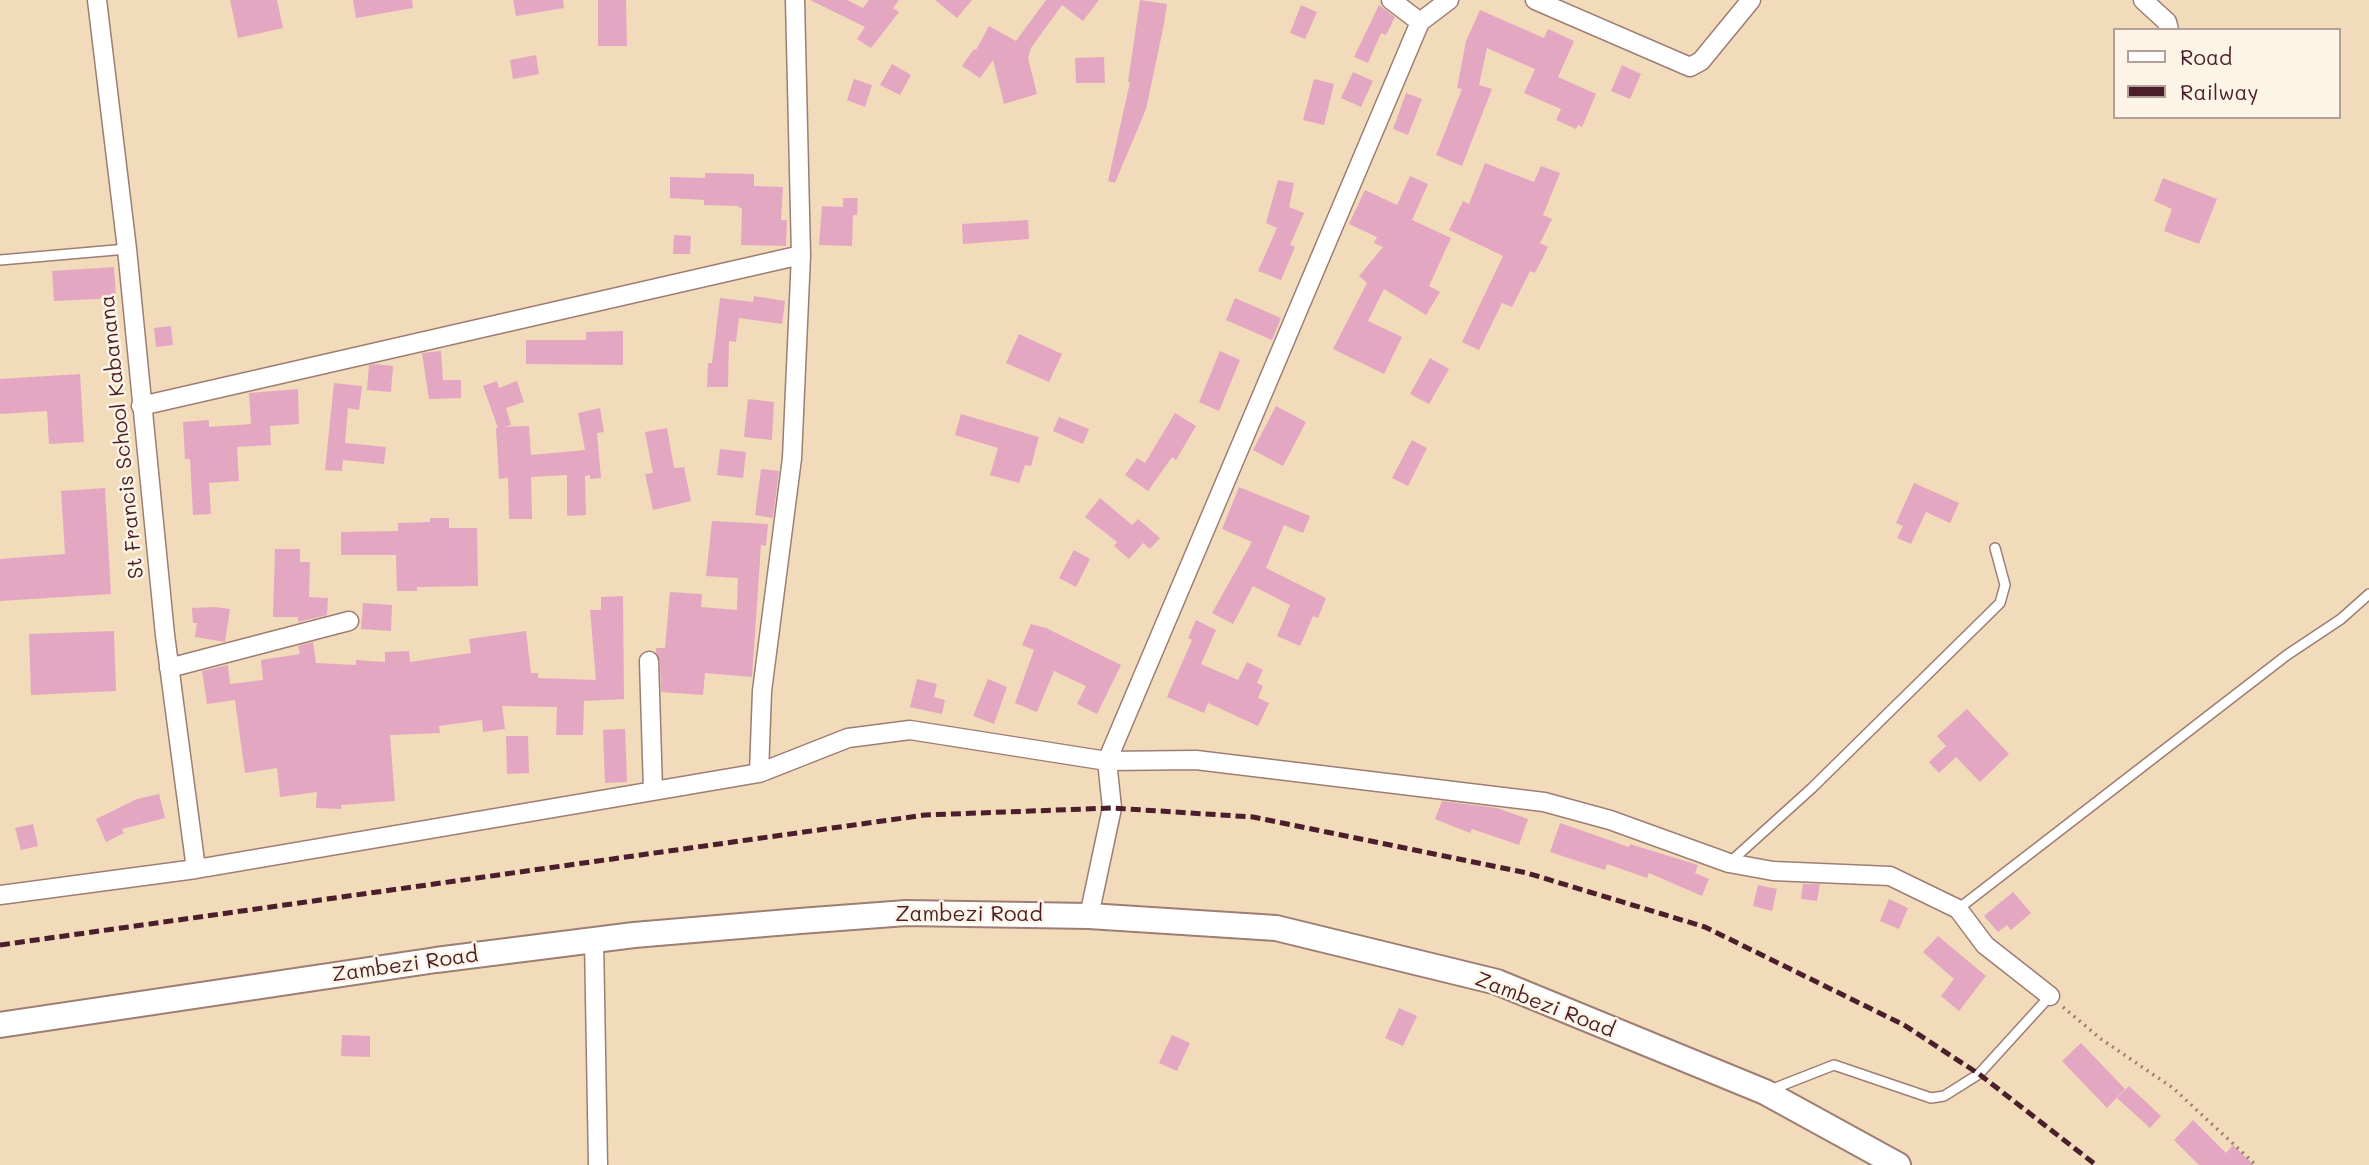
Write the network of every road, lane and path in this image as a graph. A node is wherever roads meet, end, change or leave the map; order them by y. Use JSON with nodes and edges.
{"nodes":[{"id":1,"x":97,"y":0,"type":"edge"},
{"id":2,"x":795,"y":0,"type":"edge"},
{"id":3,"x":1391,"y":0,"type":"edge"},
{"id":4,"x":1448,"y":0,"type":"edge"},
{"id":5,"x":1535,"y":0,"type":"edge"},
{"id":6,"x":1751,"y":0,"type":"edge"},
{"id":7,"x":2143,"y":0,"type":"edge"},
{"id":8,"x":1420,"y":22,"type":"junction"},
{"id":9,"x":2168,"y":28,"type":"edge"},
{"id":10,"x":127,"y":249,"type":"junction"},
{"id":11,"x":801,"y":255,"type":"junction"},
{"id":12,"x":0,"y":260,"type":"edge"},
{"id":13,"x":141,"y":406,"type":"junction"},
{"id":14,"x":1995,"y":548,"type":"dead end"},
{"id":15,"x":2369,"y":594,"type":"edge"},
{"id":16,"x":349,"y":621,"type":"dead end"},
{"id":17,"x":649,"y":661,"type":"dead end"},
{"id":18,"x":169,"y":668,"type":"junction"},
{"id":19,"x":1107,"y":761,"type":"junction"},
{"id":20,"x":759,"y":773,"type":"junction"},
{"id":21,"x":653,"y":790,"type":"junction"},
{"id":22,"x":1730,"y":863,"type":"junction"},
{"id":23,"x":196,"y":869,"type":"junction"},
{"id":24,"x":0,"y":895,"type":"edge"},
{"id":25,"x":1958,"y":909,"type":"junction"},
{"id":26,"x":1089,"y":915,"type":"junction"},
{"id":27,"x":594,"y":940,"type":"junction"},
{"id":28,"x":2050,"y":996,"type":"junction"},
{"id":29,"x":0,"y":1025,"type":"edge"},
{"id":30,"x":1765,"y":1092,"type":"junction"},
{"id":31,"x":598,"y":1165,"type":"edge"},
{"id":32,"x":1898,"y":1165,"type":"edge"},
{"id":33,"x":2256,"y":1165,"type":"edge"}],
"edges":[{"from":1,"to":10,"type":"street","name":"St Francis School Kabanana"},
{"from":2,"to":11,"type":"street"},
{"from":3,"to":8,"type":"street"},
{"from":4,"to":8,"type":"street"},
{"from":5,"to":6,"type":"street"},
{"from":7,"to":9,"type":"street"},
{"from":8,"to":19,"type":"street"},
{"from":10,"to":12,"type":"lane"},
{"from":10,"to":13,"type":"street","name":"St Francis School Kabanana"},
{"from":11,"to":13,"type":"street"},
{"from":11,"to":20,"type":"street"},
{"from":13,"to":18,"type":"street","name":"St Francis School Kabanana"},
{"from":14,"to":22,"type":"lane"},
{"from":15,"to":25,"type":"lane"},
{"from":16,"to":18,"type":"street"},
{"from":17,"to":21,"type":"street"},
{"from":18,"to":23,"type":"street","name":"St Francis School Kabanana"},
{"from":19,"to":20,"type":"street"},
{"from":19,"to":22,"type":"street"},
{"from":19,"to":26,"type":"street"},
{"from":20,"to":21,"type":"street"},
{"from":21,"to":23,"type":"street"},
{"from":22,"to":25,"type":"street"},
{"from":23,"to":24,"type":"street"},
{"from":25,"to":28,"type":"street"},
{"from":26,"to":27,"type":"main road","name":"Zambezi Road"},
{"from":26,"to":30,"type":"main road","name":"Zambezi Road"},
{"from":27,"to":29,"type":"main road","name":"Zambezi Road"},
{"from":27,"to":31,"type":"street"},
{"from":28,"to":30,"type":"lane"},
{"from":28,"to":33,"type":"path"},
{"from":30,"to":32,"type":"main road","name":"Zambezi Road"}]}
